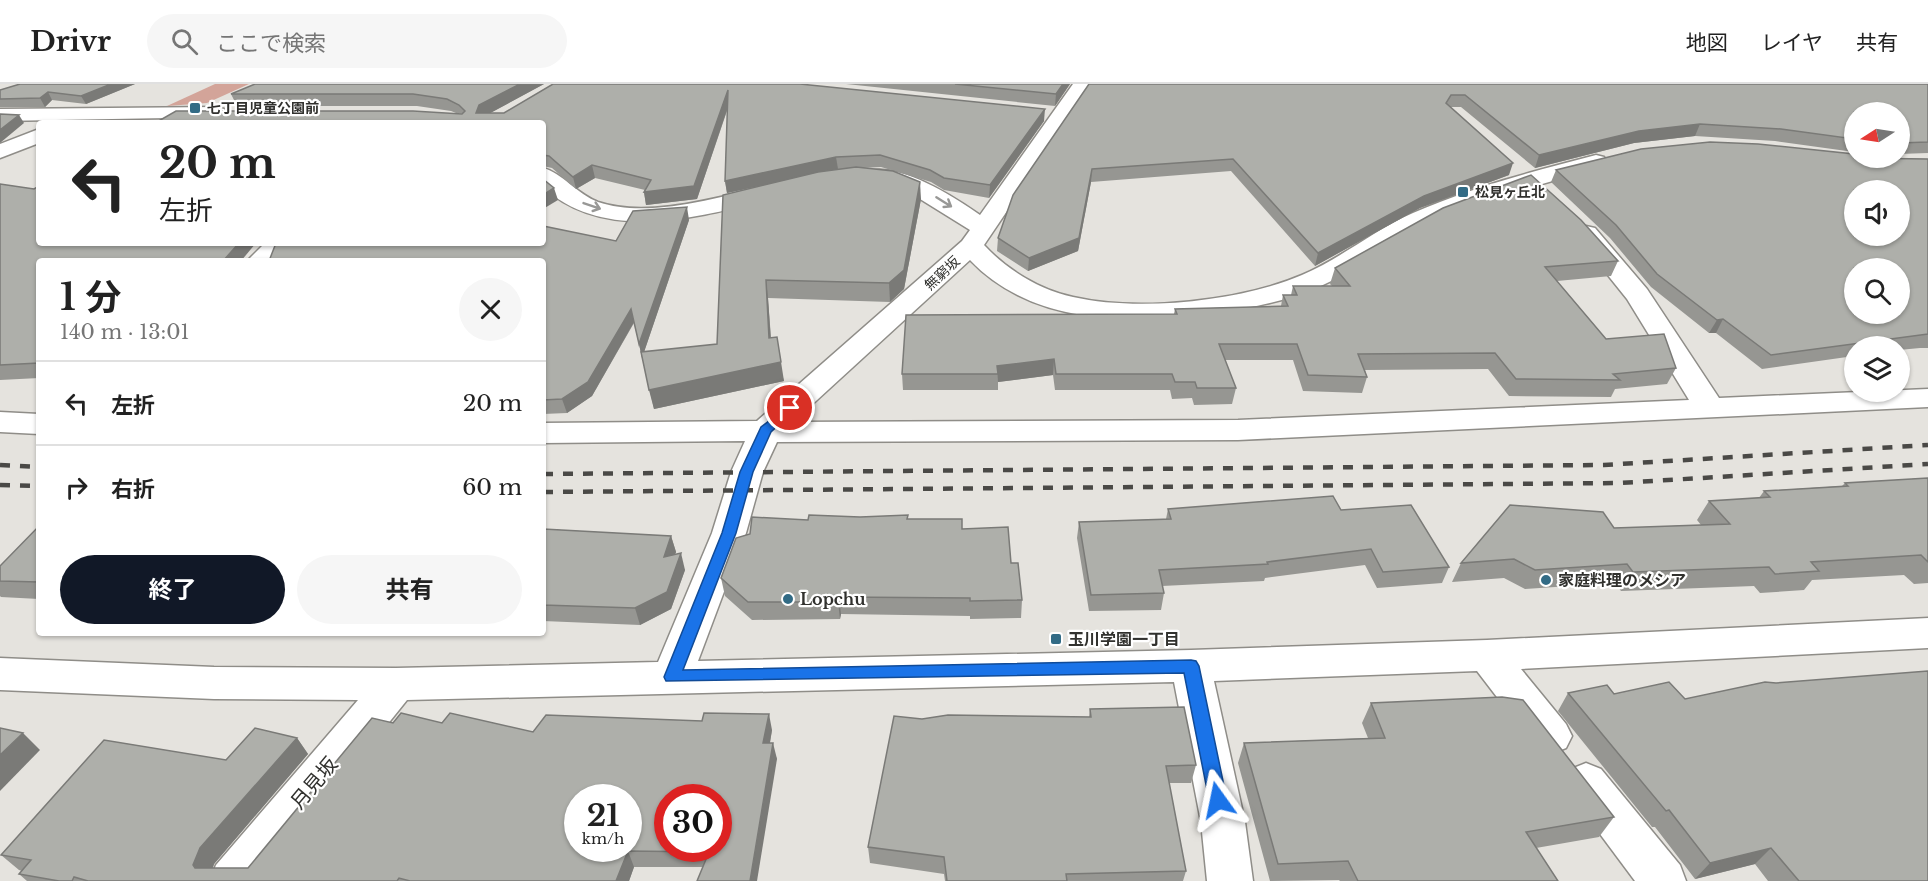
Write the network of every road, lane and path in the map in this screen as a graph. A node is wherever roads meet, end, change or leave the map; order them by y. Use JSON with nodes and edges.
{"nodes":[{"id":1,"x":1083,"y":84,"type":"edge"},
{"id":2,"x":233,"y":105,"type":"edge"},
{"id":3,"x":89,"y":114,"type":"junction"},
{"id":4,"x":0,"y":115,"type":"edge"},
{"id":5,"x":75,"y":120,"type":"edge"},
{"id":6,"x":36,"y":136,"type":"edge"},
{"id":7,"x":0,"y":152,"type":"edge"},
{"id":8,"x":1620,"y":157,"type":"edge"},
{"id":9,"x":1510,"y":161,"type":"edge"},
{"id":10,"x":859,"y":176,"type":"edge"},
{"id":11,"x":546,"y":178,"type":"edge"},
{"id":12,"x":1541,"y":187,"type":"junction"},
{"id":13,"x":784,"y":189,"type":"edge"},
{"id":14,"x":1572,"y":218,"type":"edge"},
{"id":15,"x":976,"y":237,"type":"junction"},
{"id":16,"x":276,"y":246,"type":"edge"},
{"id":17,"x":263,"y":258,"type":"edge"},
{"id":18,"x":1928,"y":398,"type":"edge"},
{"id":19,"x":1709,"y":407,"type":"junction"},
{"id":20,"x":0,"y":422,"type":"edge"},
{"id":21,"x":36,"y":424,"type":"edge"},
{"id":22,"x":766,"y":430,"type":"junction"},
{"id":23,"x":546,"y":433,"type":"edge"},
{"id":24,"x":1928,"y":633,"type":"edge"},
{"id":25,"x":1487,"y":655,"type":"junction"},
{"id":26,"x":1191,"y":666,"type":"junction"},
{"id":27,"x":0,"y":674,"type":"edge"},
{"id":28,"x":672,"y":677,"type":"junction"},
{"id":29,"x":396,"y":684,"type":"junction"},
{"id":30,"x":233,"y":881,"type":"edge"},
{"id":31,"x":1230,"y":881,"type":"edge"},
{"id":32,"x":1663,"y":881,"type":"edge"}],
"edges":[{"from":1,"to":15,"type":"street","name":"無窮坂"},
{"from":2,"to":3,"type":"street"},
{"from":3,"to":4,"type":"street"},
{"from":3,"to":5,"type":"street"},
{"from":6,"to":7,"type":"street"},
{"from":8,"to":12,"type":"street"},
{"from":9,"to":12,"type":"street"},
{"from":10,"to":15,"type":"street","one_way":true},
{"from":11,"to":13,"type":"street","one_way":true},
{"from":12,"to":15,"type":"street"},
{"from":14,"to":19,"type":"street"},
{"from":15,"to":22,"type":"street","name":"無窮坂"},
{"from":16,"to":17,"type":"street"},
{"from":18,"to":19,"type":"street"},
{"from":19,"to":22,"type":"street"},
{"from":20,"to":21,"type":"street"},
{"from":22,"to":23,"type":"street"},
{"from":22,"to":28,"type":"street"},
{"from":24,"to":25,"type":"street"},
{"from":25,"to":26,"type":"street"},
{"from":25,"to":32,"type":"street"},
{"from":26,"to":28,"type":"street"},
{"from":26,"to":31,"type":"street"},
{"from":27,"to":29,"type":"street"},
{"from":28,"to":29,"type":"street"},
{"from":29,"to":30,"type":"street","name":"月見坂"}]}
